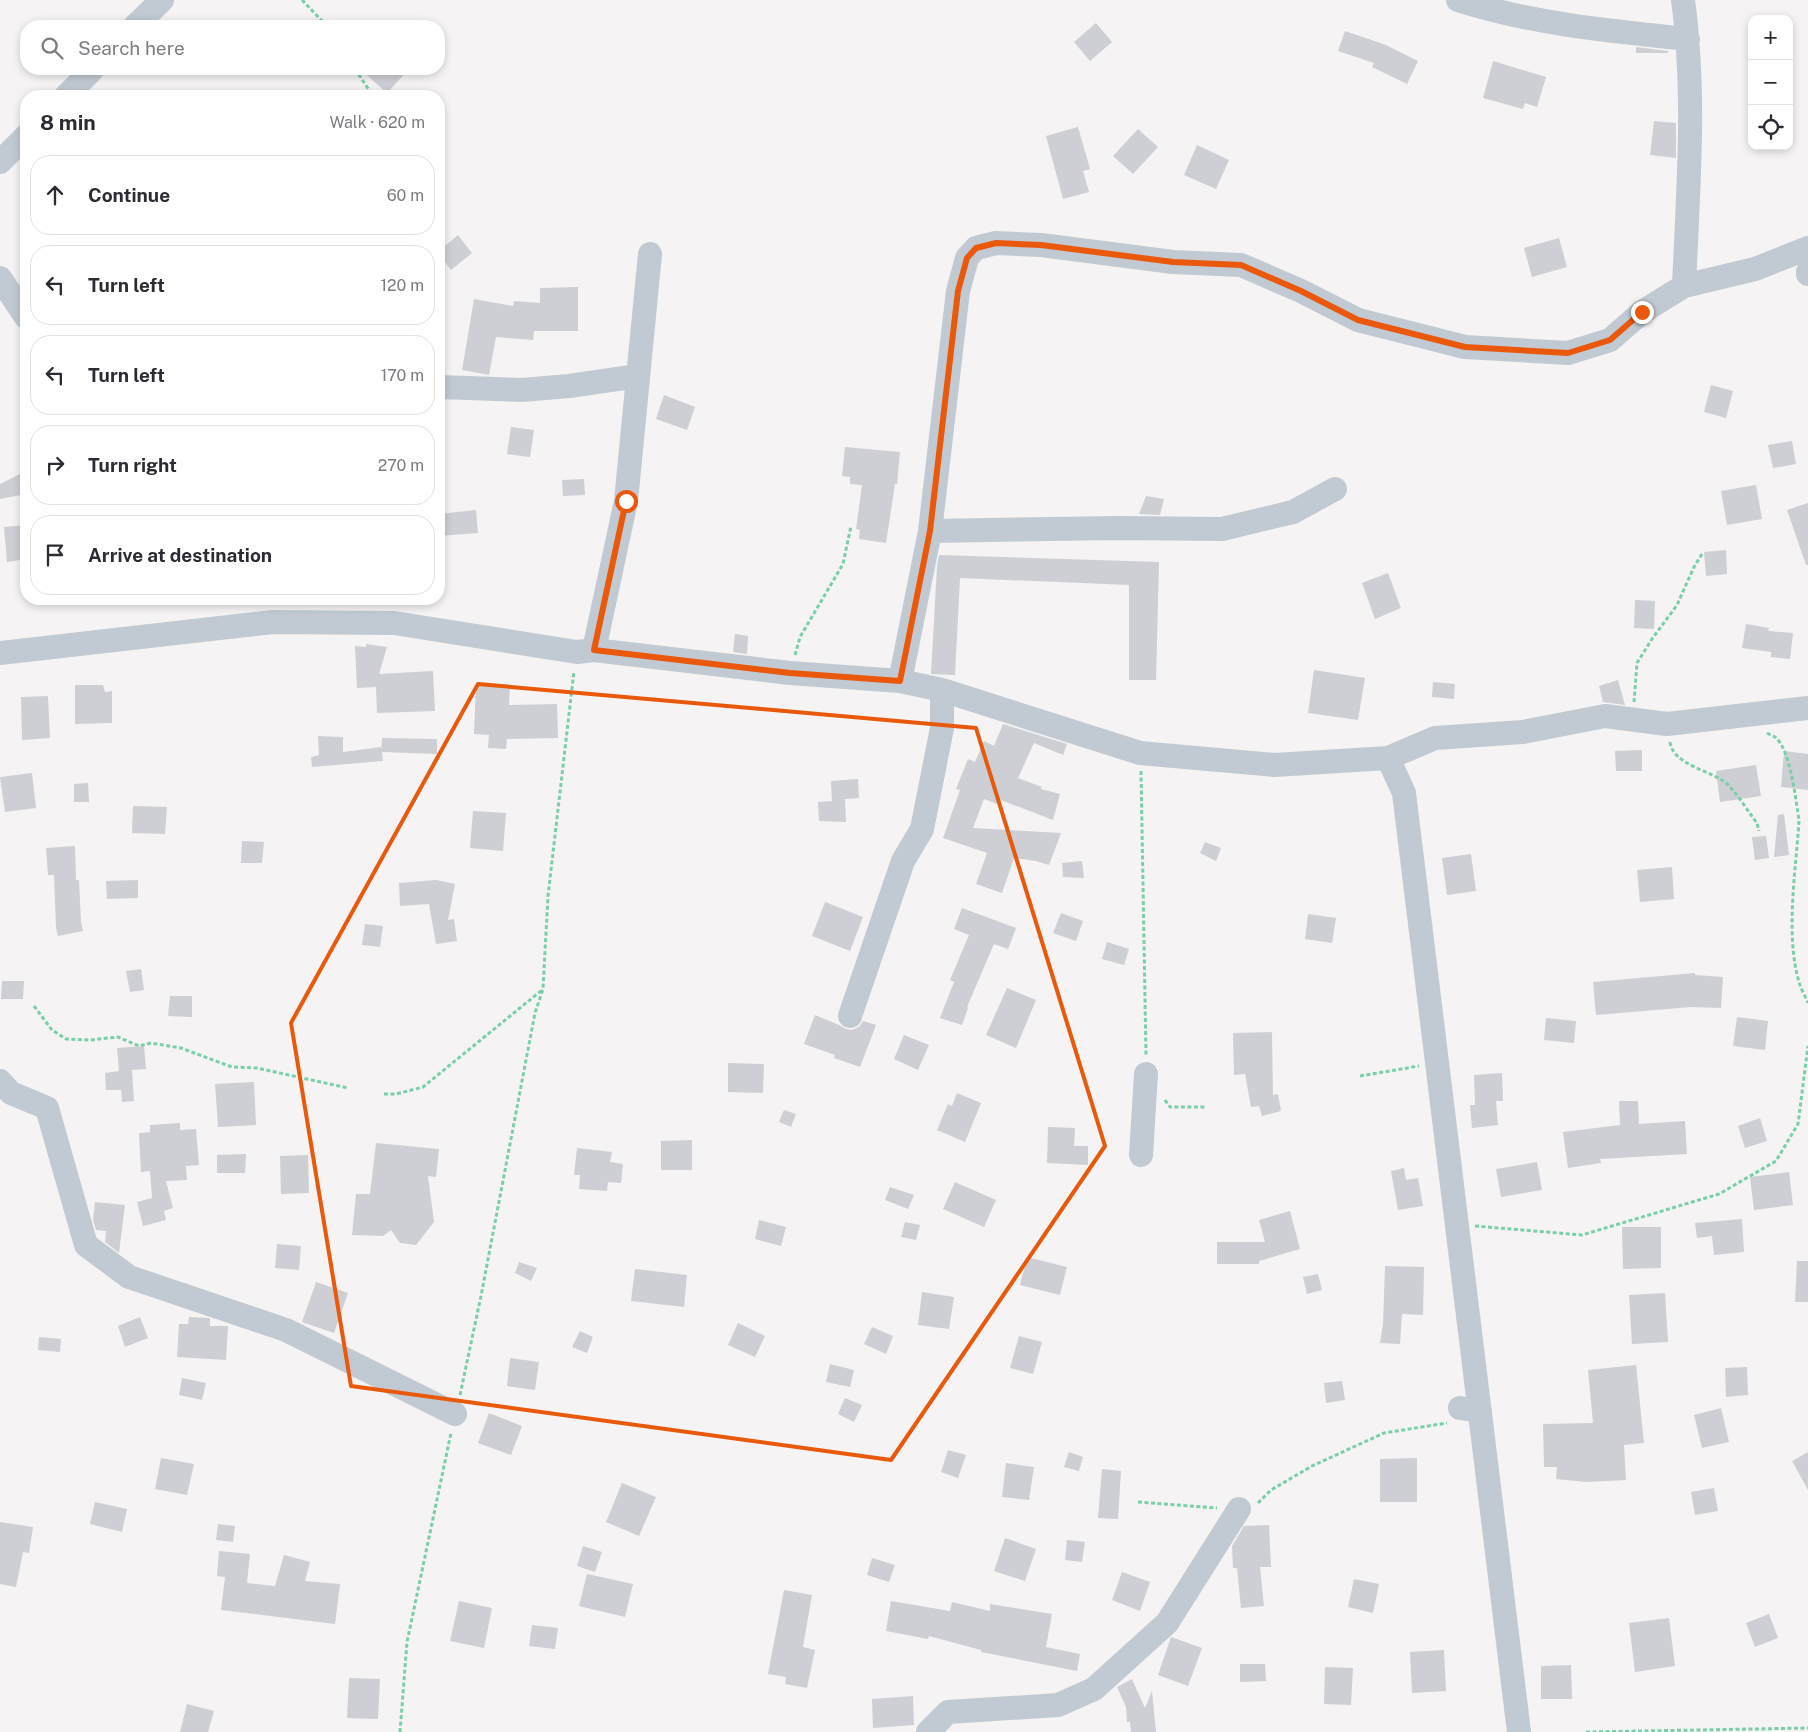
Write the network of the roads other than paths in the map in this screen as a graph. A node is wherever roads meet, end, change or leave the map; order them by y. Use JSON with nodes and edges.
{"nodes":[{"id":1,"x":162,"y":0,"type":"edge"},
{"id":2,"x":1458,"y":0,"type":"edge"},
{"id":3,"x":1683,"y":0,"type":"edge"},
{"id":4,"x":142,"y":20,"type":"edge"},
{"id":5,"x":1688,"y":39,"type":"junction"},
{"id":6,"x":87,"y":75,"type":"edge"},
{"id":7,"x":72,"y":90,"type":"edge"},
{"id":8,"x":20,"y":142,"type":"edge"},
{"id":9,"x":0,"y":162,"type":"edge"},
{"id":10,"x":1808,"y":248,"type":"edge"},
{"id":11,"x":650,"y":254,"type":"dead end"},
{"id":12,"x":0,"y":278,"type":"edge"},
{"id":13,"x":1684,"y":286,"type":"junction"},
{"id":14,"x":20,"y":307,"type":"edge"},
{"id":15,"x":638,"y":376,"type":"junction"},
{"id":16,"x":445,"y":387,"type":"edge"},
{"id":17,"x":1335,"y":488,"type":"dead end"},
{"id":18,"x":930,"y":531,"type":"junction"},
{"id":19,"x":586,"y":651,"type":"junction"},
{"id":20,"x":0,"y":653,"type":"edge"},
{"id":21,"x":900,"y":681,"type":"junction"},
{"id":22,"x":942,"y":690,"type":"junction"},
{"id":23,"x":1808,"y":708,"type":"edge"},
{"id":24,"x":1388,"y":758,"type":"junction"},
{"id":25,"x":850,"y":1016,"type":"dead end"},
{"id":26,"x":1146,"y":1074,"type":"road end"},
{"id":27,"x":0,"y":1081,"type":"edge"},
{"id":28,"x":1141,"y":1155,"type":"dead end"},
{"id":29,"x":456,"y":1414,"type":"road end"},
{"id":30,"x":1239,"y":1509,"type":"road end"},
{"id":31,"x":928,"y":1732,"type":"edge"},
{"id":32,"x":1519,"y":1732,"type":"edge"}],
"edges":[{"from":1,"to":4,"type":"street"},
{"from":2,"to":5,"type":"street"},
{"from":3,"to":5,"type":"street"},
{"from":5,"to":13,"type":"street"},
{"from":6,"to":7,"type":"street"},
{"from":8,"to":9,"type":"street"},
{"from":10,"to":13,"type":"street"},
{"from":11,"to":15,"type":"street"},
{"from":12,"to":14,"type":"street"},
{"from":13,"to":18,"type":"street"},
{"from":15,"to":16,"type":"street"},
{"from":15,"to":19,"type":"street"},
{"from":17,"to":18,"type":"street"},
{"from":18,"to":21,"type":"street"},
{"from":19,"to":20,"type":"street"},
{"from":19,"to":21,"type":"street"},
{"from":21,"to":22,"type":"street"},
{"from":22,"to":24,"type":"street"},
{"from":22,"to":25,"type":"street"},
{"from":23,"to":24,"type":"street"},
{"from":24,"to":32,"type":"street"},
{"from":26,"to":28,"type":"street"},
{"from":27,"to":29,"type":"street"},
{"from":30,"to":31,"type":"street"}]}
